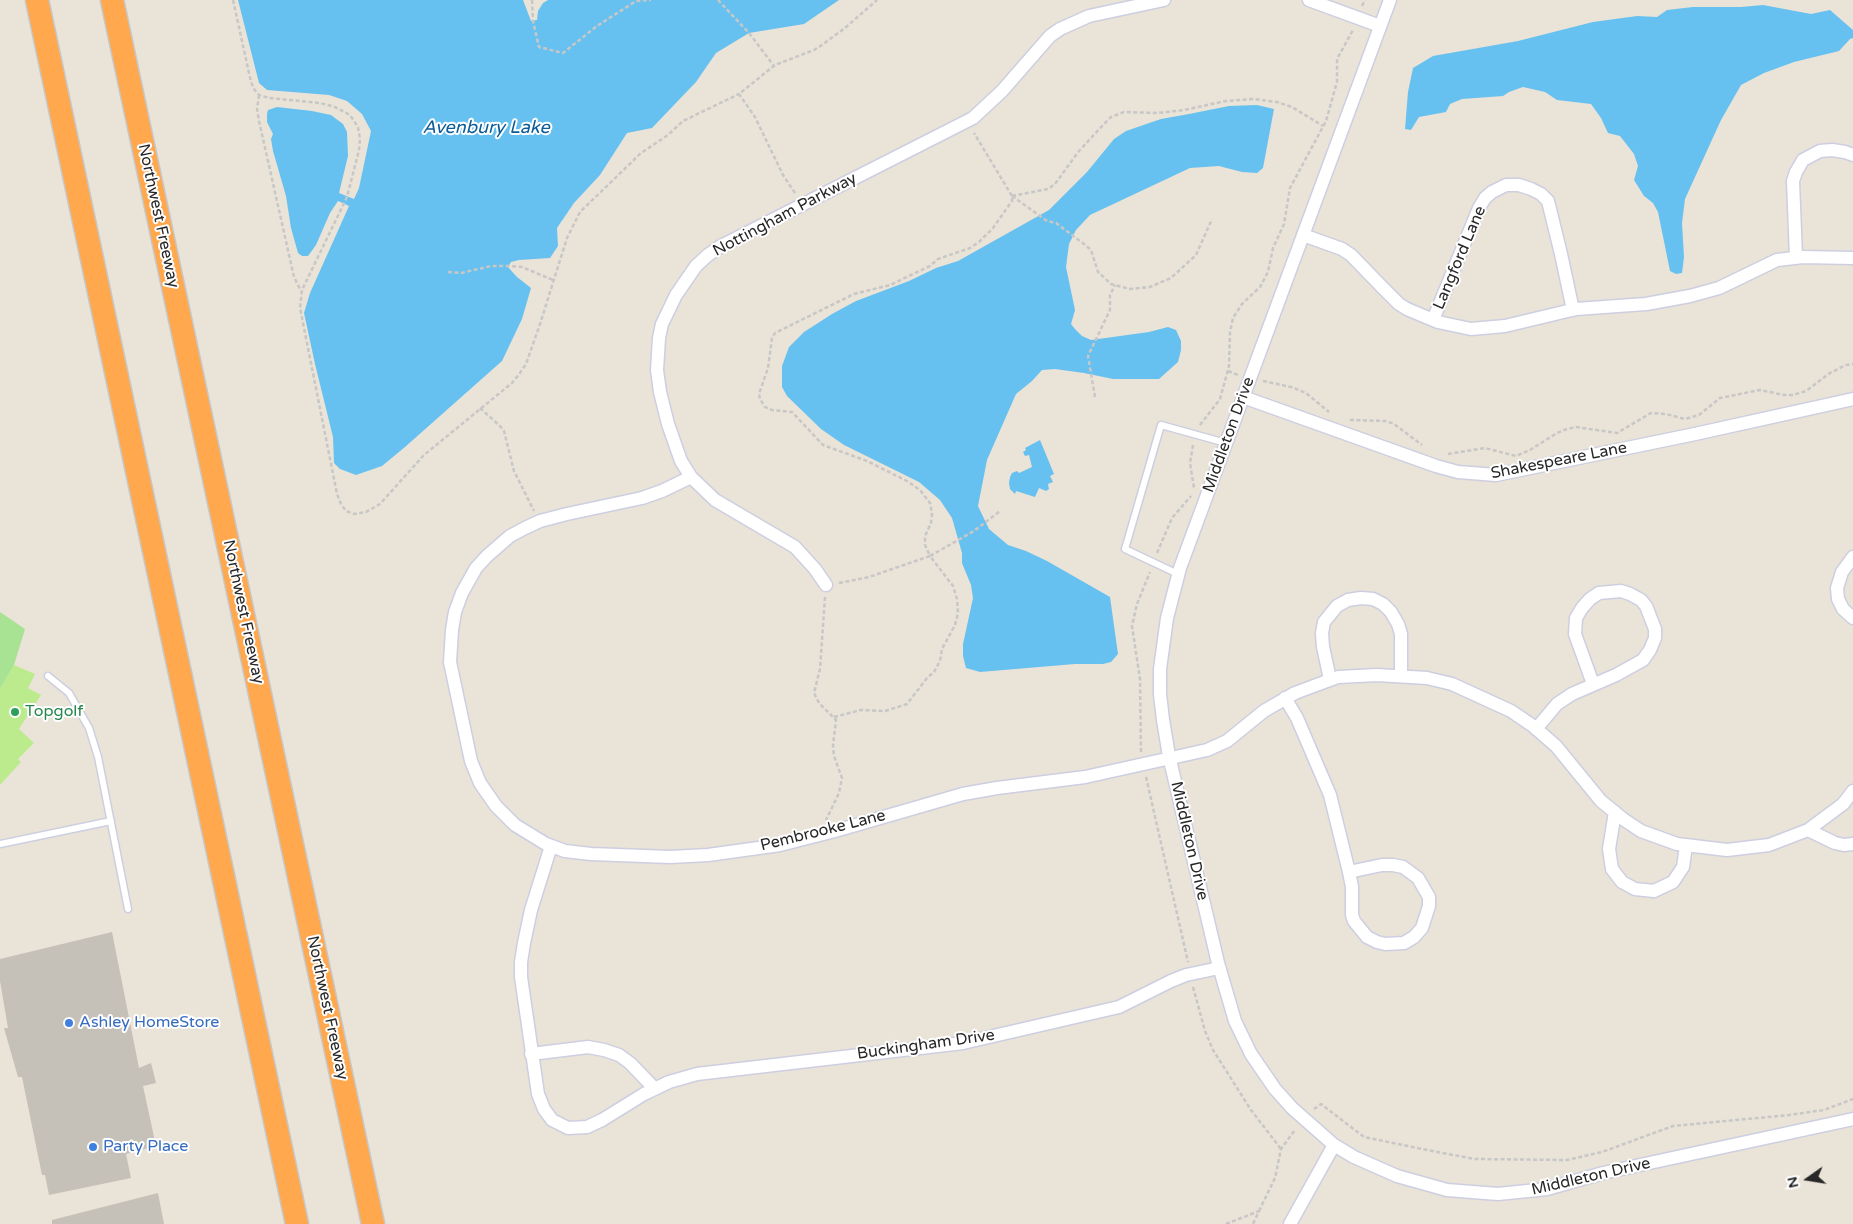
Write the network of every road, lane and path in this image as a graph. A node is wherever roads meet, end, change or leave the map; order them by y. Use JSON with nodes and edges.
{"nodes":[{"id":1,"x":37,"y":0,"type":"edge"},
{"id":2,"x":112,"y":0,"type":"edge"},
{"id":3,"x":233,"y":0,"type":"edge"},
{"id":4,"x":532,"y":0,"type":"edge"},
{"id":5,"x":651,"y":0,"type":"edge"},
{"id":6,"x":718,"y":0,"type":"edge"},
{"id":7,"x":877,"y":0,"type":"edge"},
{"id":8,"x":1164,"y":0,"type":"edge"},
{"id":9,"x":1308,"y":0,"type":"edge"},
{"id":10,"x":1365,"y":0,"type":"edge"},
{"id":11,"x":1390,"y":0,"type":"edge"},
{"id":12,"x":1358,"y":18,"type":"junction"},
{"id":13,"x":1380,"y":26,"type":"junction"},
{"id":14,"x":774,"y":66,"type":"junction"},
{"id":15,"x":739,"y":94,"type":"junction"},
{"id":16,"x":259,"y":95,"type":"junction"},
{"id":17,"x":967,"y":122,"type":"junction"},
{"id":18,"x":1323,"y":126,"type":"junction"},
{"id":19,"x":1853,"y":155,"type":"edge"},
{"id":20,"x":1012,"y":196,"type":"junction"},
{"id":21,"x":803,"y":204,"type":"junction"},
{"id":22,"x":1212,"y":220,"type":"dead end"},
{"id":23,"x":1303,"y":235,"type":"junction"},
{"id":24,"x":1796,"y":258,"type":"junction"},
{"id":25,"x":1853,"y":258,"type":"edge"},
{"id":26,"x":448,"y":272,"type":"dead end"},
{"id":27,"x":554,"y":280,"type":"junction"},
{"id":28,"x":1115,"y":285,"type":"junction"},
{"id":29,"x":301,"y":293,"type":"junction"},
{"id":30,"x":1573,"y":310,"type":"junction"},
{"id":31,"x":1434,"y":320,"type":"junction"},
{"id":32,"x":1853,"y":364,"type":"edge"},
{"id":33,"x":1228,"y":371,"type":"junction"},
{"id":34,"x":1250,"y":379,"type":"junction"},
{"id":35,"x":1095,"y":396,"type":"dead end"},
{"id":36,"x":1243,"y":397,"type":"junction"},
{"id":37,"x":1853,"y":399,"type":"edge"},
{"id":38,"x":480,"y":408,"type":"junction"},
{"id":39,"x":1332,"y":414,"type":"dead end"},
{"id":40,"x":1347,"y":419,"type":"dead end"},
{"id":41,"x":1196,"y":435,"type":"junction"},
{"id":42,"x":1226,"y":443,"type":"junction"},
{"id":43,"x":1426,"y":447,"type":"dead end"},
{"id":44,"x":1445,"y":454,"type":"dead end"},
{"id":45,"x":691,"y":476,"type":"junction"},
{"id":46,"x":1000,"y":511,"type":"dead end"},
{"id":47,"x":538,"y":522,"type":"junction"},
{"id":48,"x":930,"y":556,"type":"junction"},
{"id":49,"x":1853,"y":557,"type":"edge"},
{"id":50,"x":1153,"y":563,"type":"junction"},
{"id":51,"x":1178,"y":574,"type":"junction"},
{"id":52,"x":826,"y":585,"type":"junction"},
{"id":53,"x":1853,"y":618,"type":"edge"},
{"id":54,"x":1401,"y":675,"type":"junction"},
{"id":55,"x":48,"y":676,"type":"dead end"},
{"id":56,"x":1330,"y":679,"type":"junction"},
{"id":57,"x":1593,"y":684,"type":"junction"},
{"id":58,"x":1285,"y":698,"type":"junction"},
{"id":59,"x":834,"y":717,"type":"junction"},
{"id":60,"x":1536,"y":729,"type":"junction"},
{"id":61,"x":1170,"y":758,"type":"junction"},
{"id":62,"x":1143,"y":765,"type":"junction"},
{"id":63,"x":1853,"y":791,"type":"edge"},
{"id":64,"x":1615,"y":812,"type":"junction"},
{"id":65,"x":110,"y":821,"type":"junction"},
{"id":66,"x":1808,"y":830,"type":"junction"},
{"id":67,"x":824,"y":834,"type":"junction"},
{"id":68,"x":0,"y":844,"type":"edge"},
{"id":69,"x":1853,"y":844,"type":"edge"},
{"id":70,"x":551,"y":846,"type":"junction"},
{"id":71,"x":1686,"y":846,"type":"junction"},
{"id":72,"x":1349,"y":872,"type":"junction"},
{"id":73,"x":128,"y":909,"type":"dead end"},
{"id":74,"x":1219,"y":968,"type":"junction"},
{"id":75,"x":1190,"y":974,"type":"junction"},
{"id":76,"x":531,"y":1054,"type":"junction"},
{"id":77,"x":655,"y":1089,"type":"junction"},
{"id":78,"x":1853,"y":1099,"type":"edge"},
{"id":79,"x":1304,"y":1119,"type":"junction"},
{"id":80,"x":1853,"y":1120,"type":"edge"},
{"id":81,"x":1334,"y":1145,"type":"junction"},
{"id":82,"x":1281,"y":1149,"type":"junction"},
{"id":83,"x":1259,"y":1211,"type":"junction"},
{"id":84,"x":297,"y":1224,"type":"edge"},
{"id":85,"x":373,"y":1224,"type":"edge"},
{"id":86,"x":1226,"y":1224,"type":"edge"},
{"id":87,"x":1253,"y":1224,"type":"edge"},
{"id":88,"x":1290,"y":1224,"type":"edge"}],
"edges":[{"from":1,"to":84,"type":"highway"},
{"from":2,"to":85,"type":"highway","name":"Northwest Freeway"},
{"from":3,"to":16,"type":"path"},
{"from":4,"to":5,"type":"path"},
{"from":6,"to":14,"type":"path"},
{"from":7,"to":14,"type":"path"},
{"from":8,"to":17,"type":"street","name":"Nottingham Parkway"},
{"from":9,"to":12,"type":"street"},
{"from":10,"to":12,"type":"path"},
{"from":11,"to":13,"type":"street","name":"Middleton Drive"},
{"from":12,"to":13,"type":"street"},
{"from":12,"to":18,"type":"path"},
{"from":13,"to":23,"type":"street","name":"Middleton Drive"},
{"from":14,"to":15,"type":"path"},
{"from":15,"to":21,"type":"path"},
{"from":15,"to":27,"type":"path"},
{"from":16,"to":29,"type":"path"},
{"from":16,"to":29,"type":"path"},
{"from":17,"to":20,"type":"path"},
{"from":17,"to":21,"type":"street","name":"Nottingham Parkway"},
{"from":18,"to":20,"type":"path"},
{"from":18,"to":33,"type":"path"},
{"from":19,"to":24,"type":"street"},
{"from":20,"to":28,"type":"path"},
{"from":20,"to":48,"type":"path"},
{"from":21,"to":45,"type":"street","name":"Nottingham Parkway"},
{"from":22,"to":28,"type":"path"},
{"from":23,"to":31,"type":"street","name":"Langford Lane"},
{"from":23,"to":34,"type":"street","name":"Middleton Drive"},
{"from":24,"to":25,"type":"street","name":"Langford Lane"},
{"from":24,"to":30,"type":"street","name":"Langford Lane"},
{"from":26,"to":27,"type":"path"},
{"from":27,"to":38,"type":"path"},
{"from":28,"to":35,"type":"path"},
{"from":29,"to":38,"type":"path"},
{"from":30,"to":31,"type":"street","name":"Langford Lane"},
{"from":30,"to":31,"type":"street","name":"Langford Lane"},
{"from":32,"to":44,"type":"path"},
{"from":33,"to":34,"type":"path"},
{"from":33,"to":41,"type":"path"},
{"from":34,"to":36,"type":"street","name":"Middleton Drive"},
{"from":34,"to":39,"type":"path"},
{"from":36,"to":37,"type":"street","name":"Shakespeare Lane"},
{"from":36,"to":42,"type":"street","name":"Middleton Drive"},
{"from":38,"to":47,"type":"path"},
{"from":40,"to":43,"type":"path"},
{"from":41,"to":42,"type":"lane"},
{"from":41,"to":50,"type":"path"},
{"from":41,"to":50,"type":"lane"},
{"from":42,"to":51,"type":"street","name":"Middleton Drive"},
{"from":45,"to":47,"type":"street","name":"Pembrooke Lane"},
{"from":45,"to":52,"type":"street","name":"Nottingham Parkway"},
{"from":46,"to":48,"type":"path"},
{"from":47,"to":70,"type":"street","name":"Pembrooke Lane"},
{"from":48,"to":52,"type":"path"},
{"from":48,"to":59,"type":"path"},
{"from":49,"to":53,"type":"street"},
{"from":50,"to":51,"type":"lane"},
{"from":50,"to":62,"type":"path"},
{"from":51,"to":61,"type":"street","name":"Middleton Drive"},
{"from":52,"to":59,"type":"path"},
{"from":54,"to":56,"type":"street"},
{"from":54,"to":56,"type":"street"},
{"from":54,"to":60,"type":"street"},
{"from":55,"to":65,"type":"lane"},
{"from":56,"to":58,"type":"street","name":"Pembrooke Lane"},
{"from":57,"to":57,"type":"street"},
{"from":57,"to":60,"type":"street"},
{"from":58,"to":61,"type":"street","name":"Pembrooke Lane"},
{"from":58,"to":72,"type":"street"},
{"from":59,"to":67,"type":"path"},
{"from":60,"to":64,"type":"street"},
{"from":61,"to":62,"type":"street","name":"Pembrooke Lane"},
{"from":61,"to":74,"type":"street","name":"Middleton Drive"},
{"from":62,"to":67,"type":"street","name":"Pembrooke Lane"},
{"from":62,"to":75,"type":"path"},
{"from":63,"to":66,"type":"street"},
{"from":64,"to":71,"type":"street"},
{"from":64,"to":71,"type":"street"},
{"from":65,"to":68,"type":"lane"},
{"from":65,"to":73,"type":"lane"},
{"from":66,"to":69,"type":"street"},
{"from":66,"to":71,"type":"street"},
{"from":67,"to":70,"type":"street","name":"Pembrooke Lane"},
{"from":70,"to":76,"type":"street","name":"Buckingham Drive"},
{"from":72,"to":72,"type":"street"},
{"from":74,"to":75,"type":"street","name":"Buckingham Drive"},
{"from":74,"to":79,"type":"street","name":"Middleton Drive"},
{"from":75,"to":77,"type":"street","name":"Buckingham Drive"},
{"from":75,"to":82,"type":"path"},
{"from":76,"to":77,"type":"street"},
{"from":76,"to":77,"type":"street","name":"Buckingham Drive"},
{"from":78,"to":79,"type":"path"},
{"from":79,"to":81,"type":"street","name":"Middleton Drive"},
{"from":79,"to":82,"type":"path"},
{"from":80,"to":81,"type":"street","name":"Middleton Drive"},
{"from":81,"to":88,"type":"street"},
{"from":82,"to":83,"type":"path"},
{"from":83,"to":86,"type":"path"},
{"from":83,"to":87,"type":"path"}]}
